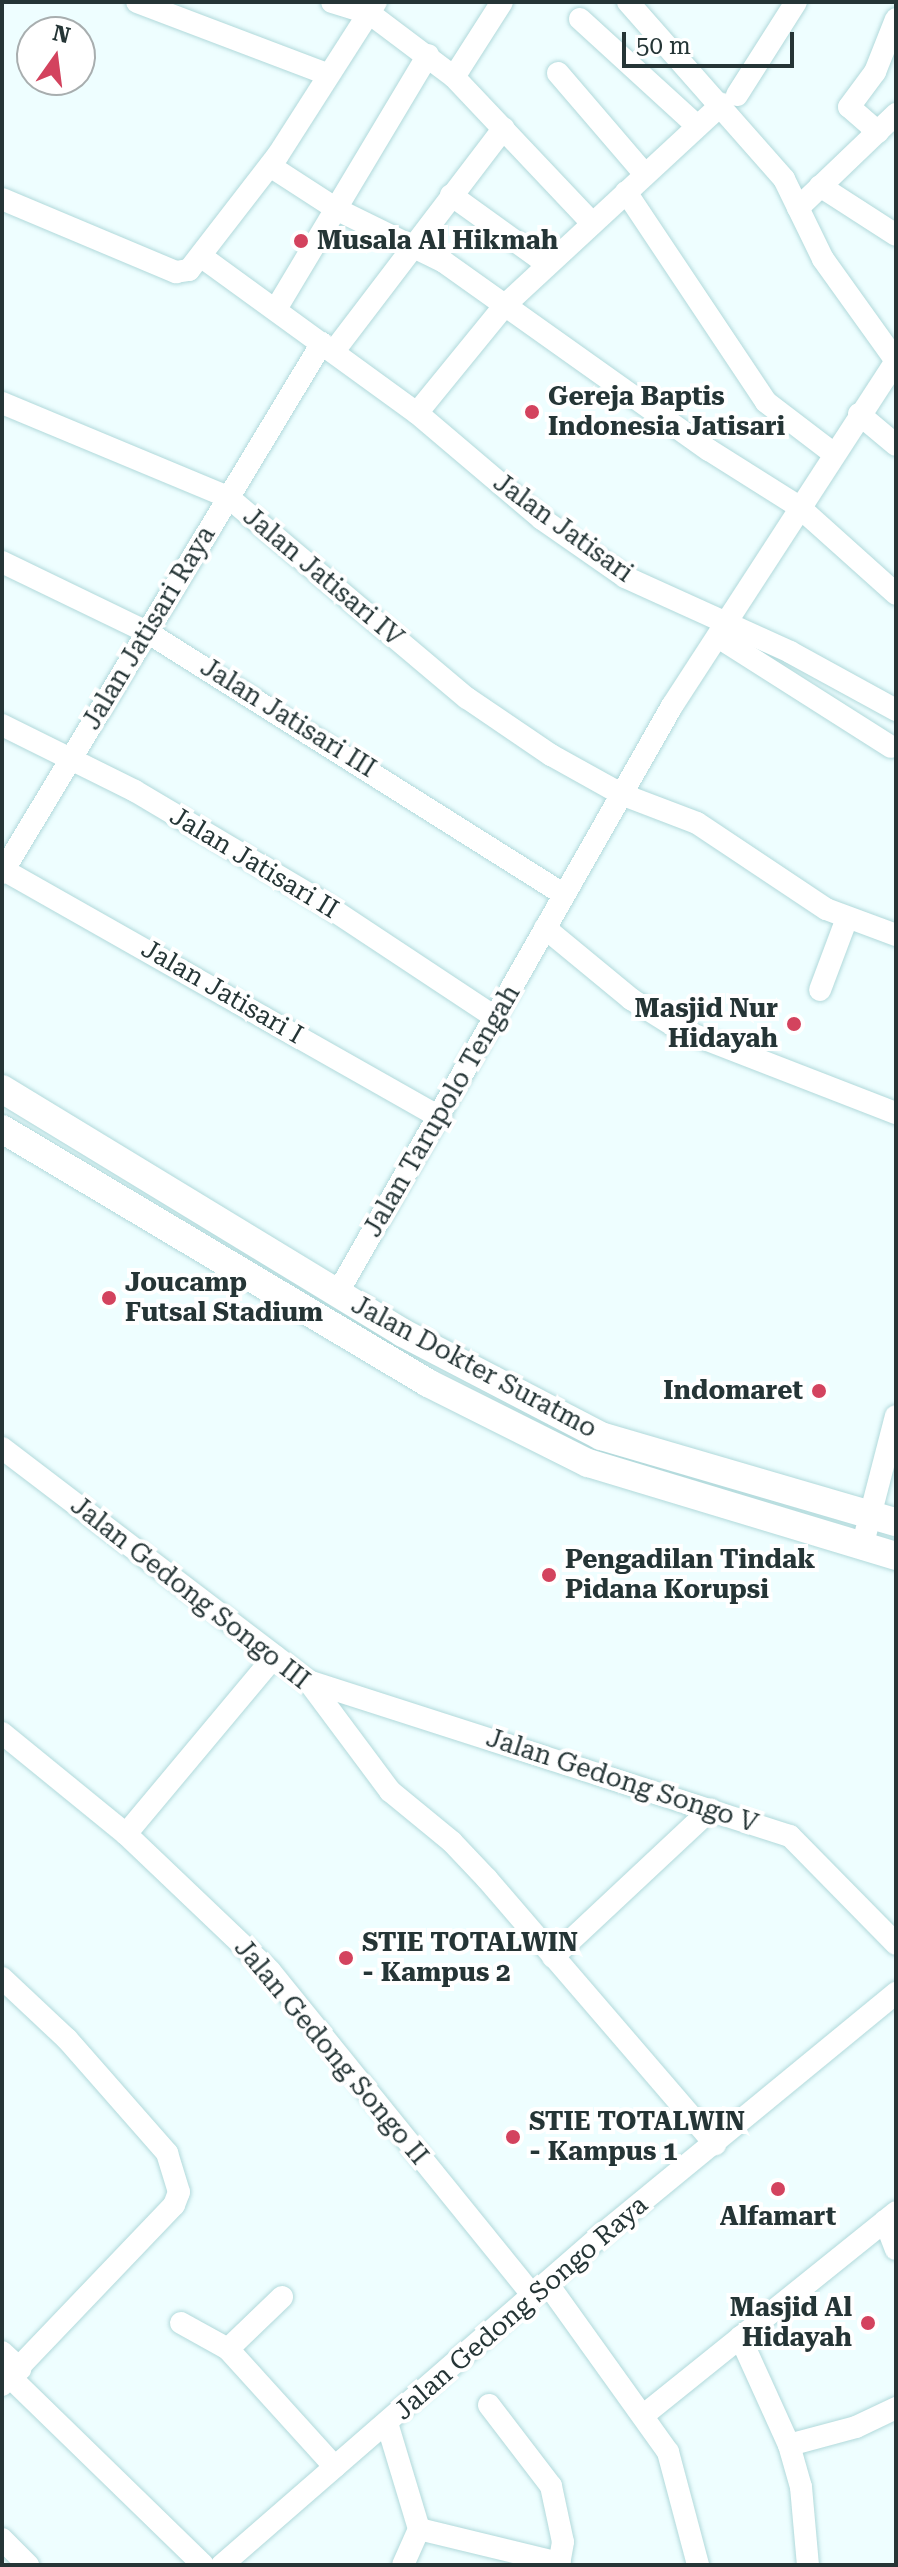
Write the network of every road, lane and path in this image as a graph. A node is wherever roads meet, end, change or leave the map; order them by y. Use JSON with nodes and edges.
{"nodes":[{"id":1,"x":137,"y":2,"type":"edge"},
{"id":2,"x":332,"y":2,"type":"edge"},
{"id":3,"x":502,"y":2,"type":"edge"},
{"id":4,"x":628,"y":2,"type":"edge"},
{"id":5,"x":796,"y":2,"type":"edge"},
{"id":6,"x":372,"y":8,"type":"edge"},
{"id":7,"x":580,"y":19,"type":"dead end"},
{"id":8,"x":896,"y":19,"type":"edge"},
{"id":9,"x":428,"y":55,"type":"junction"},
{"id":10,"x":558,"y":73,"type":"dead end"},
{"id":11,"x":327,"y":74,"type":"junction"},
{"id":12,"x":454,"y":77,"type":"junction"},
{"id":13,"x":729,"y":100,"type":"junction"},
{"id":14,"x":896,"y":114,"type":"edge"},
{"id":15,"x":696,"y":125,"type":"junction"},
{"id":16,"x":504,"y":128,"type":"junction"},
{"id":17,"x":878,"y":132,"type":"junction"},
{"id":18,"x":270,"y":166,"type":"junction"},
{"id":19,"x":643,"y":172,"type":"junction"},
{"id":20,"x":820,"y":186,"type":"junction"},
{"id":21,"x":626,"y":192,"type":"junction"},
{"id":22,"x":451,"y":195,"type":"junction"},
{"id":23,"x":2,"y":199,"type":"edge"},
{"id":24,"x":798,"y":208,"type":"junction"},
{"id":25,"x":338,"y":210,"type":"junction"},
{"id":26,"x":591,"y":222,"type":"junction"},
{"id":27,"x":896,"y":235,"type":"edge"},
{"id":28,"x":417,"y":247,"type":"junction"},
{"id":29,"x":202,"y":257,"type":"junction"},
{"id":30,"x":547,"y":264,"type":"junction"},
{"id":31,"x":505,"y":305,"type":"junction"},
{"id":32,"x":276,"y":309,"type":"junction"},
{"id":33,"x":328,"y":347,"type":"junction"},
{"id":34,"x":896,"y":361,"type":"edge"},
{"id":35,"x":2,"y":403,"type":"edge"},
{"id":36,"x":417,"y":413,"type":"junction"},
{"id":37,"x":859,"y":414,"type":"junction"},
{"id":38,"x":896,"y":445,"type":"edge"},
{"id":39,"x":833,"y":453,"type":"junction"},
{"id":40,"x":228,"y":497,"type":"junction"},
{"id":41,"x":798,"y":506,"type":"junction"},
{"id":42,"x":2,"y":562,"type":"edge"},
{"id":43,"x":896,"y":594,"type":"edge"},
{"id":44,"x":722,"y":631,"type":"junction"},
{"id":45,"x":147,"y":632,"type":"junction"},
{"id":46,"x":896,"y":710,"type":"edge"},
{"id":47,"x":2,"y":725,"type":"edge"},
{"id":48,"x":891,"y":747,"type":"dead end"},
{"id":49,"x":71,"y":760,"type":"junction"},
{"id":50,"x":621,"y":794,"type":"junction"},
{"id":51,"x":3,"y":870,"type":"edge"},
{"id":52,"x":563,"y":894,"type":"junction"},
{"id":53,"x":847,"y":918,"type":"junction"},
{"id":54,"x":545,"y":928,"type":"junction"},
{"id":55,"x":896,"y":935,"type":"edge"},
{"id":56,"x":820,"y":990,"type":"dead end"},
{"id":57,"x":496,"y":1018,"type":"junction"},
{"id":58,"x":2,"y":1089,"type":"edge"},
{"id":59,"x":896,"y":1113,"type":"edge"},
{"id":60,"x":441,"y":1118,"type":"junction"},
{"id":61,"x":2,"y":1129,"type":"edge"},
{"id":62,"x":337,"y":1294,"type":"junction"},
{"id":63,"x":896,"y":1416,"type":"edge"},
{"id":64,"x":601,"y":1436,"type":"junction"},
{"id":65,"x":2,"y":1448,"type":"edge"},
{"id":66,"x":588,"y":1463,"type":"junction"},
{"id":67,"x":883,"y":1518,"type":"edge"},
{"id":68,"x":862,"y":1547,"type":"junction"},
{"id":69,"x":896,"y":1556,"type":"edge"},
{"id":70,"x":275,"y":1656,"type":"junction"},
{"id":71,"x":308,"y":1681,"type":"junction"},
{"id":72,"x":2,"y":1733,"type":"edge"},
{"id":73,"x":711,"y":1809,"type":"junction"},
{"id":74,"x":126,"y":1834,"type":"junction"},
{"id":75,"x":896,"y":1944,"type":"edge"},
{"id":76,"x":553,"y":1957,"type":"junction"},
{"id":77,"x":2,"y":1978,"type":"edge"},
{"id":78,"x":896,"y":1993,"type":"edge"},
{"id":79,"x":715,"y":2144,"type":"junction"},
{"id":80,"x":891,"y":2217,"type":"edge"},
{"id":81,"x":896,"y":2249,"type":"edge"},
{"id":82,"x":540,"y":2289,"type":"junction"},
{"id":83,"x":282,"y":2297,"type":"dead end"},
{"id":84,"x":181,"y":2323,"type":"dead end"},
{"id":85,"x":740,"y":2337,"type":"junction"},
{"id":86,"x":228,"y":2349,"type":"junction"},
{"id":87,"x":2,"y":2352,"type":"edge"},
{"id":88,"x":11,"y":2377,"type":"edge"},
{"id":89,"x":489,"y":2405,"type":"dead end"},
{"id":90,"x":896,"y":2408,"type":"edge"},
{"id":91,"x":645,"y":2414,"type":"junction"},
{"id":92,"x":387,"y":2423,"type":"junction"},
{"id":93,"x":789,"y":2445,"type":"junction"},
{"id":94,"x":335,"y":2467,"type":"junction"},
{"id":95,"x":419,"y":2529,"type":"junction"},
{"id":96,"x":2,"y":2539,"type":"edge"},
{"id":97,"x":560,"y":2564,"type":"edge"},
{"id":98,"x":28,"y":2565,"type":"edge"},
{"id":99,"x":203,"y":2565,"type":"edge"},
{"id":100,"x":222,"y":2565,"type":"edge"},
{"id":101,"x":403,"y":2565,"type":"edge"},
{"id":102,"x":698,"y":2565,"type":"edge"},
{"id":103,"x":808,"y":2565,"type":"edge"}],
"edges":[{"from":1,"to":11,"type":"street"},
{"from":2,"to":6,"type":"street"},
{"from":3,"to":12,"type":"street"},
{"from":4,"to":13,"type":"street"},
{"from":5,"to":13,"type":"street"},
{"from":6,"to":9,"type":"street"},
{"from":6,"to":11,"type":"street"},
{"from":7,"to":15,"type":"street"},
{"from":8,"to":17,"type":"street"},
{"from":9,"to":12,"type":"street"},
{"from":9,"to":25,"type":"street"},
{"from":10,"to":19,"type":"street"},
{"from":11,"to":18,"type":"street"},
{"from":12,"to":16,"type":"street"},
{"from":13,"to":15,"type":"street"},
{"from":13,"to":24,"type":"street"},
{"from":14,"to":17,"type":"street"},
{"from":15,"to":19,"type":"street"},
{"from":16,"to":22,"type":"street","name":"Jalan Jatisari Raya"},
{"from":16,"to":26,"type":"street"},
{"from":17,"to":20,"type":"street"},
{"from":18,"to":25,"type":"street"},
{"from":18,"to":29,"type":"street"},
{"from":19,"to":21,"type":"street"},
{"from":20,"to":24,"type":"street"},
{"from":20,"to":27,"type":"street"},
{"from":21,"to":26,"type":"street"},
{"from":21,"to":39,"type":"street"},
{"from":22,"to":28,"type":"street","name":"Jalan Jatisari Raya"},
{"from":22,"to":30,"type":"street"},
{"from":23,"to":29,"type":"street"},
{"from":24,"to":34,"type":"street"},
{"from":25,"to":28,"type":"street"},
{"from":25,"to":32,"type":"street"},
{"from":26,"to":30,"type":"street"},
{"from":28,"to":31,"type":"street"},
{"from":28,"to":33,"type":"street","name":"Jalan Jatisari Raya"},
{"from":29,"to":32,"type":"street","name":"Jalan Jatisari"},
{"from":30,"to":31,"type":"street"},
{"from":31,"to":36,"type":"street"},
{"from":31,"to":41,"type":"street"},
{"from":32,"to":33,"type":"street","name":"Jalan Jatisari"},
{"from":33,"to":36,"type":"street","name":"Jalan Jatisari"},
{"from":33,"to":40,"type":"street","name":"Jalan Jatisari Raya"},
{"from":34,"to":37,"type":"street"},
{"from":35,"to":40,"type":"street","name":"Jalan Jatisari IV"},
{"from":36,"to":44,"type":"street","name":"Jalan Jatisari"},
{"from":37,"to":38,"type":"street"},
{"from":37,"to":39,"type":"street"},
{"from":39,"to":41,"type":"street"},
{"from":40,"to":45,"type":"street","name":"Jalan Jatisari Raya"},
{"from":40,"to":50,"type":"street","name":"Jalan Jatisari IV"},
{"from":41,"to":43,"type":"street"},
{"from":41,"to":44,"type":"street"},
{"from":42,"to":45,"type":"street","name":"Jalan Jatisari III"},
{"from":44,"to":46,"type":"street"},
{"from":44,"to":48,"type":"street"},
{"from":44,"to":50,"type":"street","name":"Jalan Tarupolo Tengah"},
{"from":45,"to":49,"type":"street","name":"Jalan Jatisari Raya"},
{"from":45,"to":52,"type":"street","name":"Jalan Jatisari III"},
{"from":47,"to":49,"type":"street","name":"Jalan Jatisari II"},
{"from":49,"to":51,"type":"street","name":"Jalan Jatisari Raya"},
{"from":49,"to":57,"type":"street","name":"Jalan Jatisari II"},
{"from":50,"to":52,"type":"street","name":"Jalan Tarupolo Tengah"},
{"from":50,"to":53,"type":"street","name":"Jalan Jatisari IV"},
{"from":51,"to":60,"type":"street","name":"Jalan Jatisari I"},
{"from":52,"to":54,"type":"street","name":"Jalan Tarupolo Tengah"},
{"from":53,"to":55,"type":"street","name":"Jalan Jatisari IV"},
{"from":53,"to":56,"type":"street"},
{"from":54,"to":57,"type":"street","name":"Jalan Tarupolo Tengah"},
{"from":54,"to":59,"type":"street"},
{"from":57,"to":60,"type":"street","name":"Jalan Tarupolo Tengah"},
{"from":58,"to":62,"type":"street","name":"Jalan Dokter Suratmo"},
{"from":60,"to":62,"type":"street","name":"Jalan Tarupolo Tengah"},
{"from":61,"to":66,"type":"street","name":"Jalan Dokter Suratmo"},
{"from":62,"to":64,"type":"street","name":"Jalan Dokter Suratmo"},
{"from":63,"to":67,"type":"street"},
{"from":64,"to":66,"type":"street"},
{"from":64,"to":67,"type":"street","name":"Jalan Dokter Suratmo"},
{"from":65,"to":70,"type":"street","name":"Jalan Gedong Songo III"},
{"from":66,"to":68,"type":"street","name":"Jalan Dokter Suratmo"},
{"from":67,"to":68,"type":"street"},
{"from":68,"to":69,"type":"street","name":"Jalan Dokter Suratmo"},
{"from":70,"to":71,"type":"street","name":"Jalan Gedong Songo III"},
{"from":70,"to":74,"type":"street"},
{"from":71,"to":73,"type":"street","name":"Jalan Gedong Songo V"},
{"from":71,"to":76,"type":"street","name":"Jalan Gedong Songo III"},
{"from":72,"to":74,"type":"street","name":"Jalan Gedong Songo II"},
{"from":73,"to":75,"type":"street","name":"Jalan Gedong Songo V"},
{"from":73,"to":76,"type":"street"},
{"from":74,"to":82,"type":"street","name":"Jalan Gedong Songo II"},
{"from":76,"to":79,"type":"street","name":"Jalan Gedong Songo III"},
{"from":77,"to":88,"type":"street"},
{"from":78,"to":79,"type":"street","name":"Jalan Gedong Songo Raya"},
{"from":79,"to":82,"type":"street","name":"Jalan Gedong Songo Raya"},
{"from":80,"to":81,"type":"street"},
{"from":80,"to":85,"type":"street"},
{"from":82,"to":91,"type":"street","name":"Jalan Gedong Songo II"},
{"from":82,"to":92,"type":"street","name":"Jalan Gedong Songo Raya"},
{"from":83,"to":86,"type":"street"},
{"from":84,"to":86,"type":"street"},
{"from":85,"to":91,"type":"street"},
{"from":85,"to":93,"type":"street"},
{"from":86,"to":94,"type":"street"},
{"from":87,"to":88,"type":"street"},
{"from":88,"to":99,"type":"street"},
{"from":89,"to":97,"type":"street"},
{"from":90,"to":93,"type":"street"},
{"from":91,"to":102,"type":"street","name":"Jalan Gedong Songo II"},
{"from":92,"to":94,"type":"street","name":"Jalan Gedong Songo Raya"},
{"from":92,"to":95,"type":"street"},
{"from":93,"to":103,"type":"street"},
{"from":94,"to":100,"type":"street","name":"Jalan Gedong Songo Raya"},
{"from":95,"to":97,"type":"street"},
{"from":95,"to":101,"type":"street"},
{"from":96,"to":98,"type":"street"}]}
